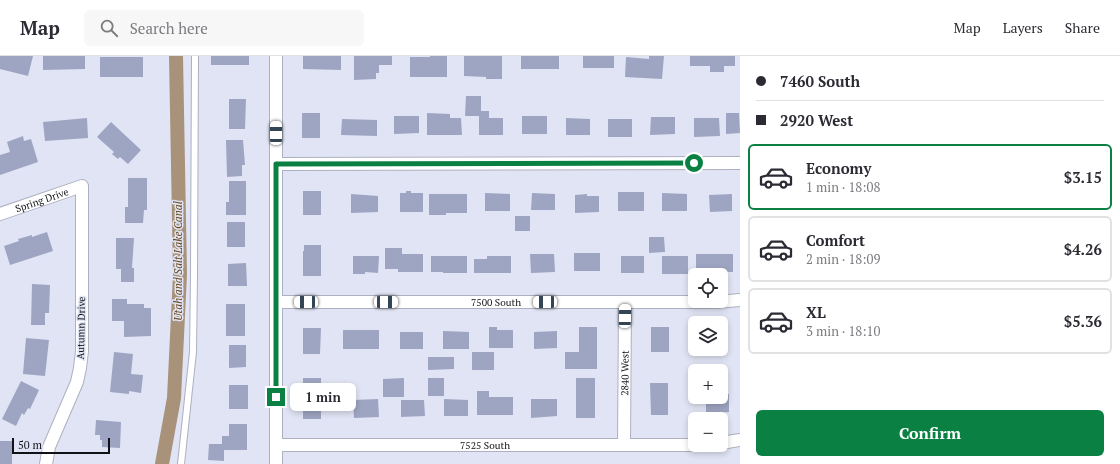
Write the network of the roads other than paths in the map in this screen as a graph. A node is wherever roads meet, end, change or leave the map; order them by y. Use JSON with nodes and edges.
{"nodes":[{"id":1,"x":195,"y":56,"type":"edge"},
{"id":2,"x":276,"y":56,"type":"edge"},
{"id":3,"x":740,"y":163,"type":"edge"},
{"id":4,"x":276,"y":164,"type":"junction"},
{"id":5,"x":82,"y":186,"type":"joint"},
{"id":6,"x":0,"y":214,"type":"edge"},
{"id":7,"x":740,"y":300,"type":"edge"},
{"id":8,"x":276,"y":302,"type":"junction"},
{"id":9,"x":625,"y":302,"type":"junction"},
{"id":10,"x":740,"y":440,"type":"edge"},
{"id":11,"x":728,"y":442,"type":"edge"},
{"id":12,"x":276,"y":445,"type":"junction"},
{"id":13,"x":624,"y":445,"type":"junction"},
{"id":14,"x":688,"y":445,"type":"edge"},
{"id":15,"x":46,"y":464,"type":"edge"},
{"id":16,"x":181,"y":464,"type":"edge"},
{"id":17,"x":276,"y":464,"type":"edge"}],
"edges":[{"from":1,"to":16,"type":"lane"},
{"from":2,"to":4,"type":"street"},
{"from":3,"to":4,"type":"street"},
{"from":4,"to":8,"type":"street"},
{"from":5,"to":6,"type":"street","name":"Spring Drive"},
{"from":5,"to":15,"type":"street","name":"Autumn Drive"},
{"from":7,"to":9,"type":"street","name":"7500 South"},
{"from":8,"to":9,"type":"street","name":"7500 South"},
{"from":8,"to":12,"type":"street"},
{"from":9,"to":13,"type":"street","name":"2840 West"},
{"from":10,"to":11,"type":"street"},
{"from":12,"to":13,"type":"street","name":"7525 South"},
{"from":12,"to":17,"type":"street"},
{"from":13,"to":14,"type":"street","name":"7525 South"}]}
